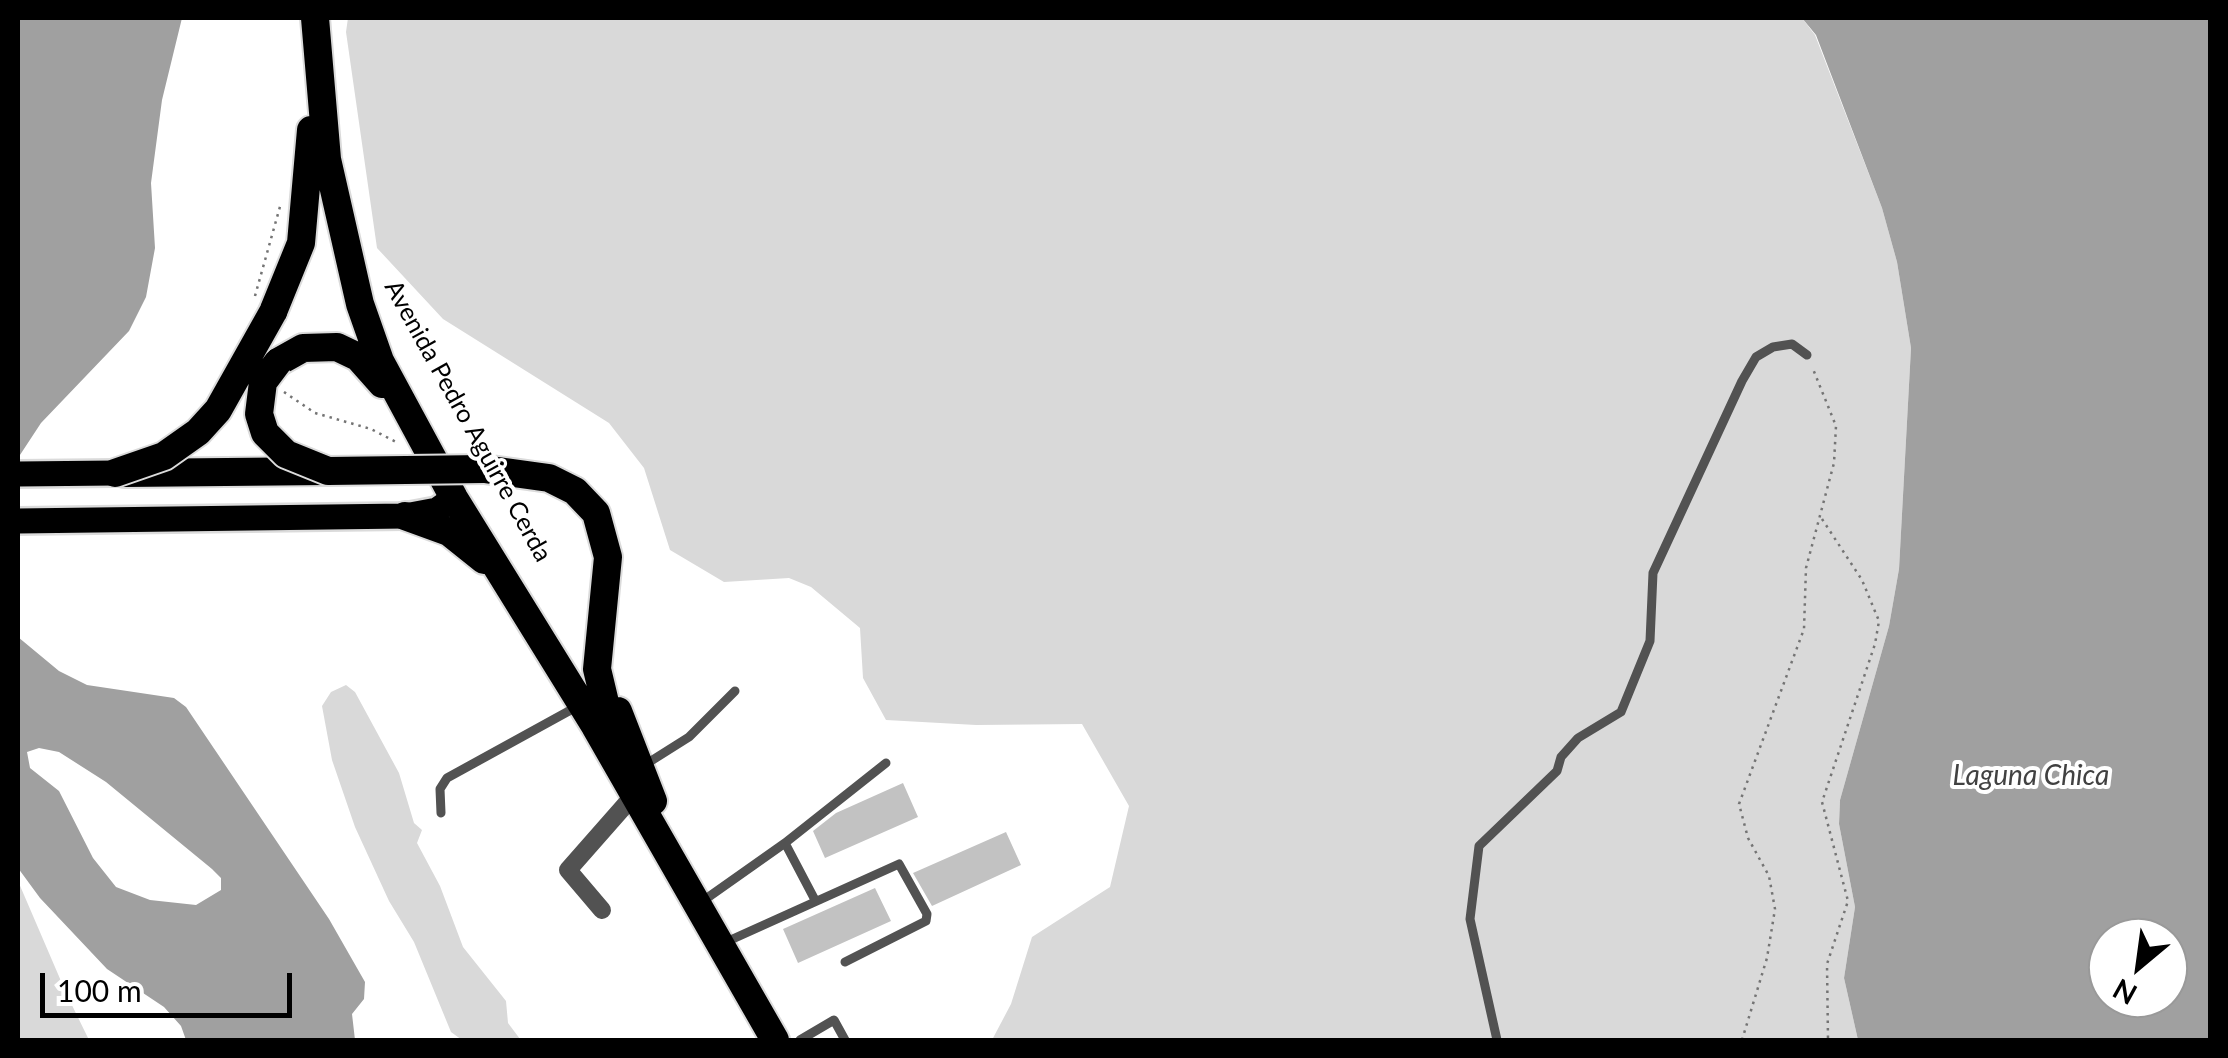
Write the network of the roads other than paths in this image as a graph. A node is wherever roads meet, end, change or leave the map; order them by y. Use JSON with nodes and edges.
{"nodes":[{"id":1,"x":314,"y":18,"type":"edge"},
{"id":2,"x":318,"y":78,"type":"junction"},
{"id":3,"x":356,"y":279,"type":"junction"},
{"id":4,"x":1807,"y":355,"type":"road end"},
{"id":5,"x":401,"y":404,"type":"junction"},
{"id":6,"x":328,"y":471,"type":"junction"},
{"id":7,"x":115,"y":473,"type":"junction"},
{"id":8,"x":18,"y":474,"type":"edge"},
{"id":9,"x":468,"y":484,"type":"junction"},
{"id":10,"x":405,"y":516,"type":"junction"},
{"id":11,"x":18,"y":521,"type":"edge"},
{"id":12,"x":500,"y":575,"type":"junction"},
{"id":13,"x":735,"y":691,"type":"dead end"},
{"id":14,"x":588,"y":716,"type":"junction"},
{"id":15,"x":886,"y":763,"type":"dead end"},
{"id":16,"x":638,"y":781,"type":"junction"},
{"id":17,"x":441,"y":813,"type":"dead end"},
{"id":18,"x":785,"y":843,"type":"junction"},
{"id":19,"x":815,"y":900,"type":"junction"},
{"id":20,"x":698,"y":904,"type":"junction"},
{"id":21,"x":602,"y":910,"type":"dead end"},
{"id":22,"x":720,"y":945,"type":"junction"},
{"id":23,"x":845,"y":962,"type":"dead end"},
{"id":24,"x":775,"y":1040,"type":"edge"},
{"id":25,"x":800,"y":1040,"type":"edge"},
{"id":26,"x":845,"y":1040,"type":"edge"},
{"id":27,"x":1497,"y":1040,"type":"edge"}],
"edges":[{"from":1,"to":2,"type":"highway"},
{"from":2,"to":3,"type":"highway"},
{"from":2,"to":7,"type":"highway","bridge":true},
{"from":3,"to":5,"type":"highway","name":"Avenida Pedro Aguirre Cerda"},
{"from":3,"to":9,"type":"highway","name":"Avenida Pedro Aguirre Cerda"},
{"from":4,"to":27,"type":"lane"},
{"from":5,"to":6,"type":"highway","bridge":true},
{"from":5,"to":9,"type":"highway","name":"Avenida Pedro Aguirre Cerda"},
{"from":6,"to":7,"type":"highway","bridge":true},
{"from":6,"to":9,"type":"highway","bridge":true},
{"from":7,"to":8,"type":"main road"},
{"from":9,"to":10,"type":"main road"},
{"from":9,"to":12,"type":"highway","name":"Avenida Pedro Aguirre Cerda"},
{"from":9,"to":14,"type":"highway","name":"Avenida Pedro Aguirre Cerda"},
{"from":9,"to":16,"type":"highway"},
{"from":10,"to":11,"type":"main road"},
{"from":10,"to":12,"type":"highway"},
{"from":12,"to":14,"type":"highway","name":"Avenida Pedro Aguirre Cerda"},
{"from":13,"to":16,"type":"lane"},
{"from":14,"to":16,"type":"highway","name":"Avenida Pedro Aguirre Cerda"},
{"from":14,"to":17,"type":"lane"},
{"from":15,"to":18,"type":"lane"},
{"from":16,"to":20,"type":"highway"},
{"from":16,"to":21,"type":"street"},
{"from":18,"to":19,"type":"lane"},
{"from":18,"to":20,"type":"lane"},
{"from":19,"to":22,"type":"lane"},
{"from":19,"to":23,"type":"lane"},
{"from":20,"to":22,"type":"highway"},
{"from":22,"to":24,"type":"highway"},
{"from":25,"to":26,"type":"lane"}]}
